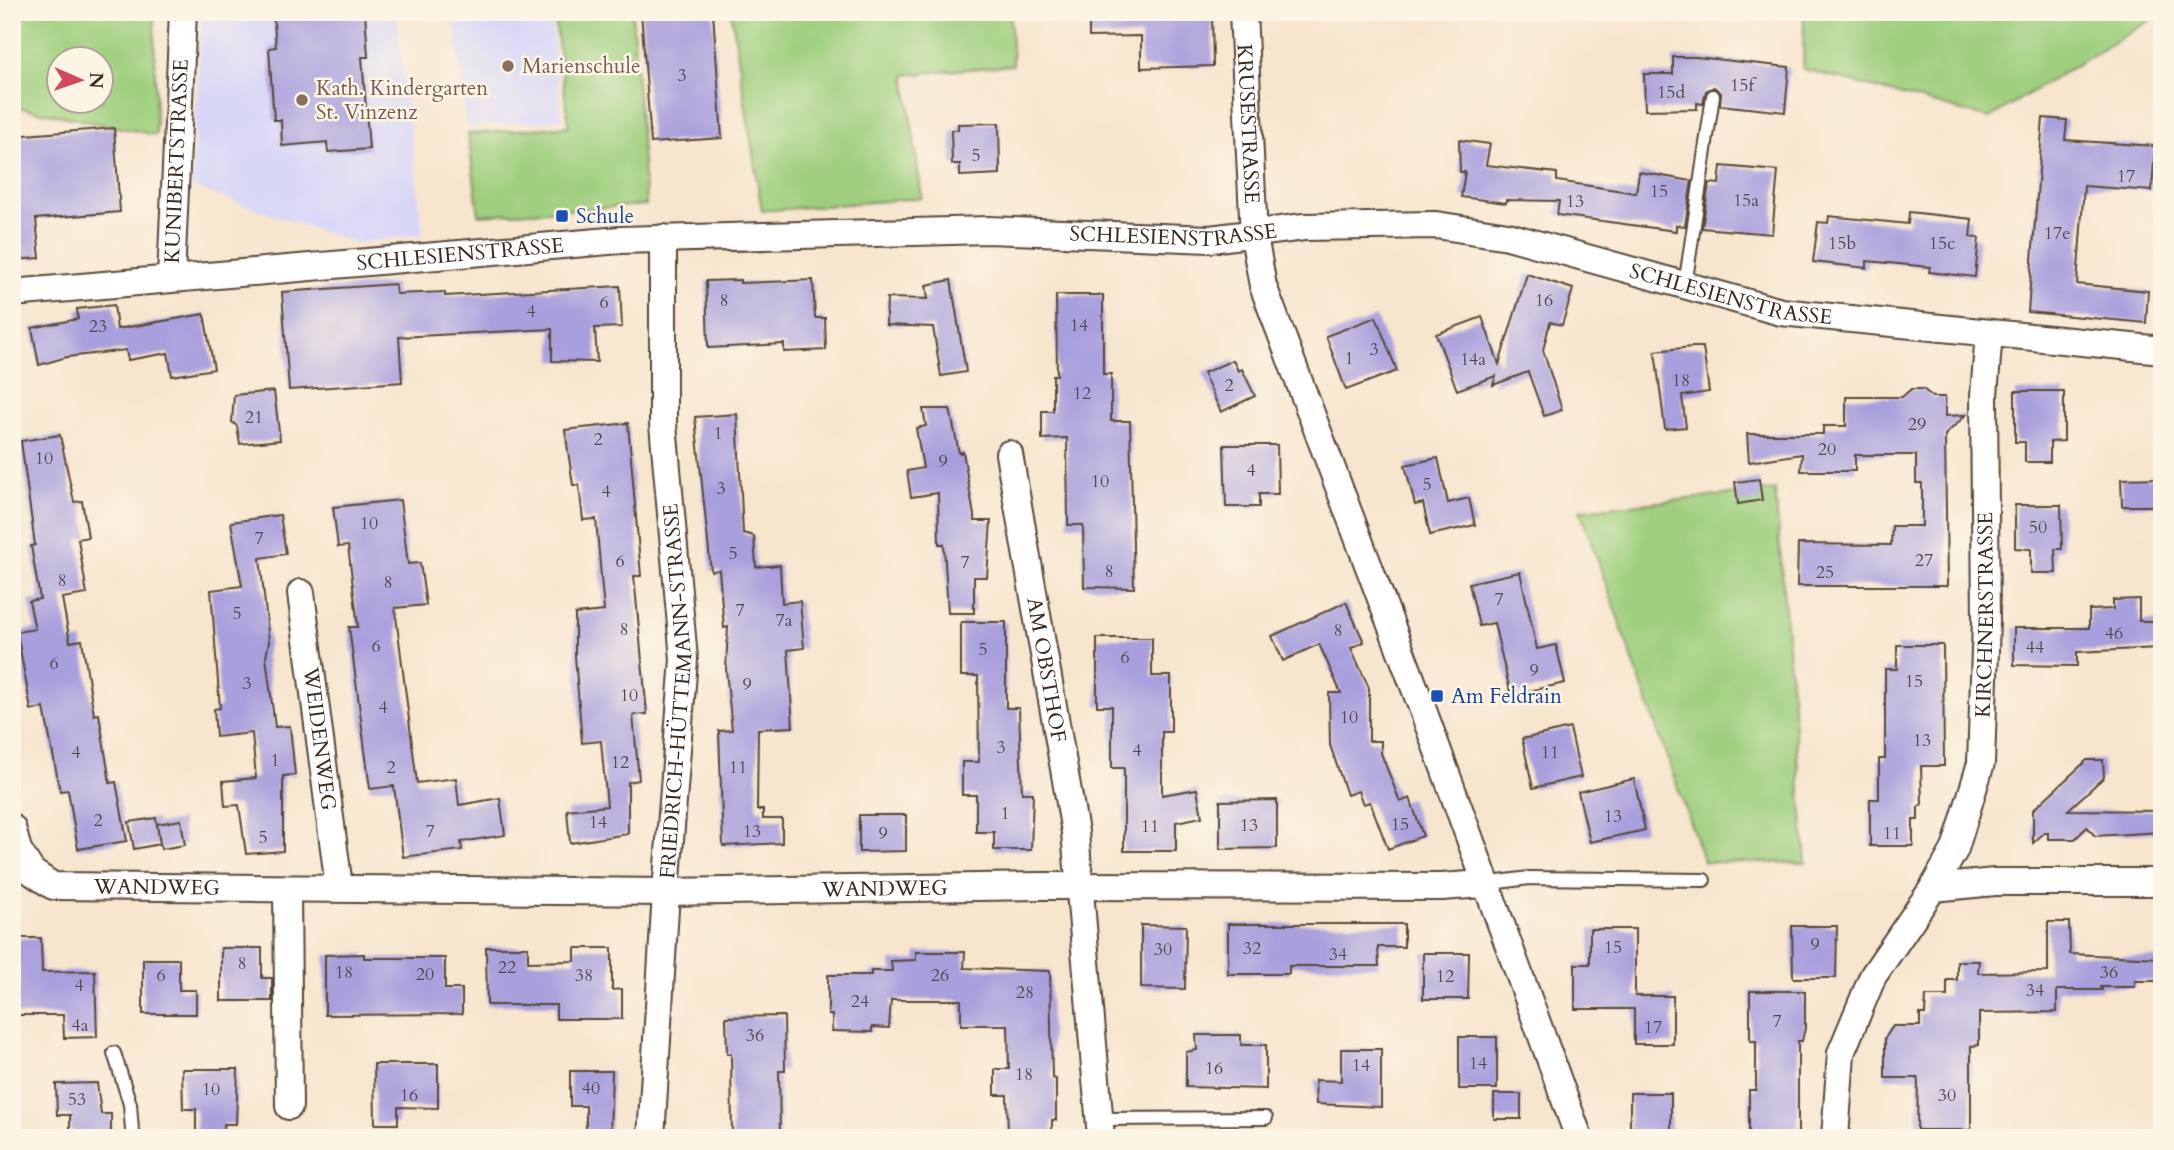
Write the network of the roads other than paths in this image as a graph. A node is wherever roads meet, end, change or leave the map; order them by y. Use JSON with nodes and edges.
{"nodes":[{"id":1,"x":183,"y":12,"type":"edge"},
{"id":2,"x":1243,"y":12,"type":"edge"},
{"id":3,"x":1713,"y":96,"type":"dead end"},
{"id":4,"x":1254,"y":236,"type":"junction"},
{"id":5,"x":663,"y":238,"type":"junction"},
{"id":6,"x":171,"y":278,"type":"junction"},
{"id":7,"x":1685,"y":287,"type":"junction"},
{"id":8,"x":12,"y":293,"type":"edge"},
{"id":9,"x":1989,"y":333,"type":"junction"},
{"id":10,"x":2162,"y":350,"type":"edge"},
{"id":11,"x":1009,"y":454,"type":"dead end"},
{"id":12,"x":301,"y":593,"type":"dead end"},
{"id":13,"x":12,"y":828,"type":"edge"},
{"id":14,"x":1704,"y":880,"type":"dead end"},
{"id":15,"x":2162,"y":882,"type":"edge"},
{"id":16,"x":1484,"y":884,"type":"junction"},
{"id":17,"x":1080,"y":886,"type":"junction"},
{"id":18,"x":340,"y":887,"type":"junction"},
{"id":19,"x":1933,"y":888,"type":"junction"},
{"id":20,"x":287,"y":889,"type":"junction"},
{"id":21,"x":666,"y":892,"type":"junction"},
{"id":22,"x":114,"y":1053,"type":"dead end"},
{"id":23,"x":289,"y":1106,"type":"dead end"},
{"id":24,"x":1266,"y":1118,"type":"dead end"},
{"id":25,"x":1100,"y":1128,"type":"edge"},
{"id":26,"x":136,"y":1138,"type":"edge"},
{"id":27,"x":651,"y":1138,"type":"edge"},
{"id":28,"x":1579,"y":1138,"type":"edge"},
{"id":29,"x":1835,"y":1138,"type":"edge"}],
"edges":[{"from":1,"to":6,"type":"street","name":"KUNIBERTSTRASSE"},
{"from":2,"to":4,"type":"street","name":"KRUSESTRASSE"},
{"from":3,"to":7,"type":"lane"},
{"from":4,"to":5,"type":"street","name":"SCHLESIENSTRASSE"},
{"from":4,"to":7,"type":"street","name":"SCHLESIENSTRASSE"},
{"from":4,"to":16,"type":"street"},
{"from":5,"to":6,"type":"street","name":"SCHLESIENSTRASSE"},
{"from":5,"to":21,"type":"street","name":"FRIEDRICH-HÜTTEMANN-STRASSE"},
{"from":6,"to":8,"type":"street","name":"KUNIBERTSTRASSE"},
{"from":7,"to":9,"type":"street","name":"SCHLESIENSTRASSE"},
{"from":9,"to":10,"type":"street","name":"SCHLESIENSTRASSE"},
{"from":9,"to":19,"type":"street","name":"KIRCHNERSTRASSE"},
{"from":11,"to":17,"type":"street","name":"AM OBSTHOF"},
{"from":12,"to":18,"type":"street","name":"WEIDENWEG"},
{"from":13,"to":20,"type":"street","name":"WANDWEG"},
{"from":14,"to":16,"type":"lane"},
{"from":15,"to":19,"type":"street"},
{"from":16,"to":17,"type":"street","name":"WANDWEG"},
{"from":16,"to":28,"type":"street"},
{"from":17,"to":21,"type":"street","name":"WANDWEG"},
{"from":17,"to":25,"type":"street","name":"AM OBSTHOF"},
{"from":18,"to":20,"type":"street","name":"WANDWEG"},
{"from":18,"to":21,"type":"street","name":"WANDWEG"},
{"from":19,"to":29,"type":"street","name":"KIRCHNERSTRASSE"},
{"from":20,"to":23,"type":"street"},
{"from":21,"to":27,"type":"street","name":"FRIEDRICH-HÜTTEMANN-STRASSE"},
{"from":22,"to":26,"type":"lane"},
{"from":24,"to":25,"type":"lane"}]}
